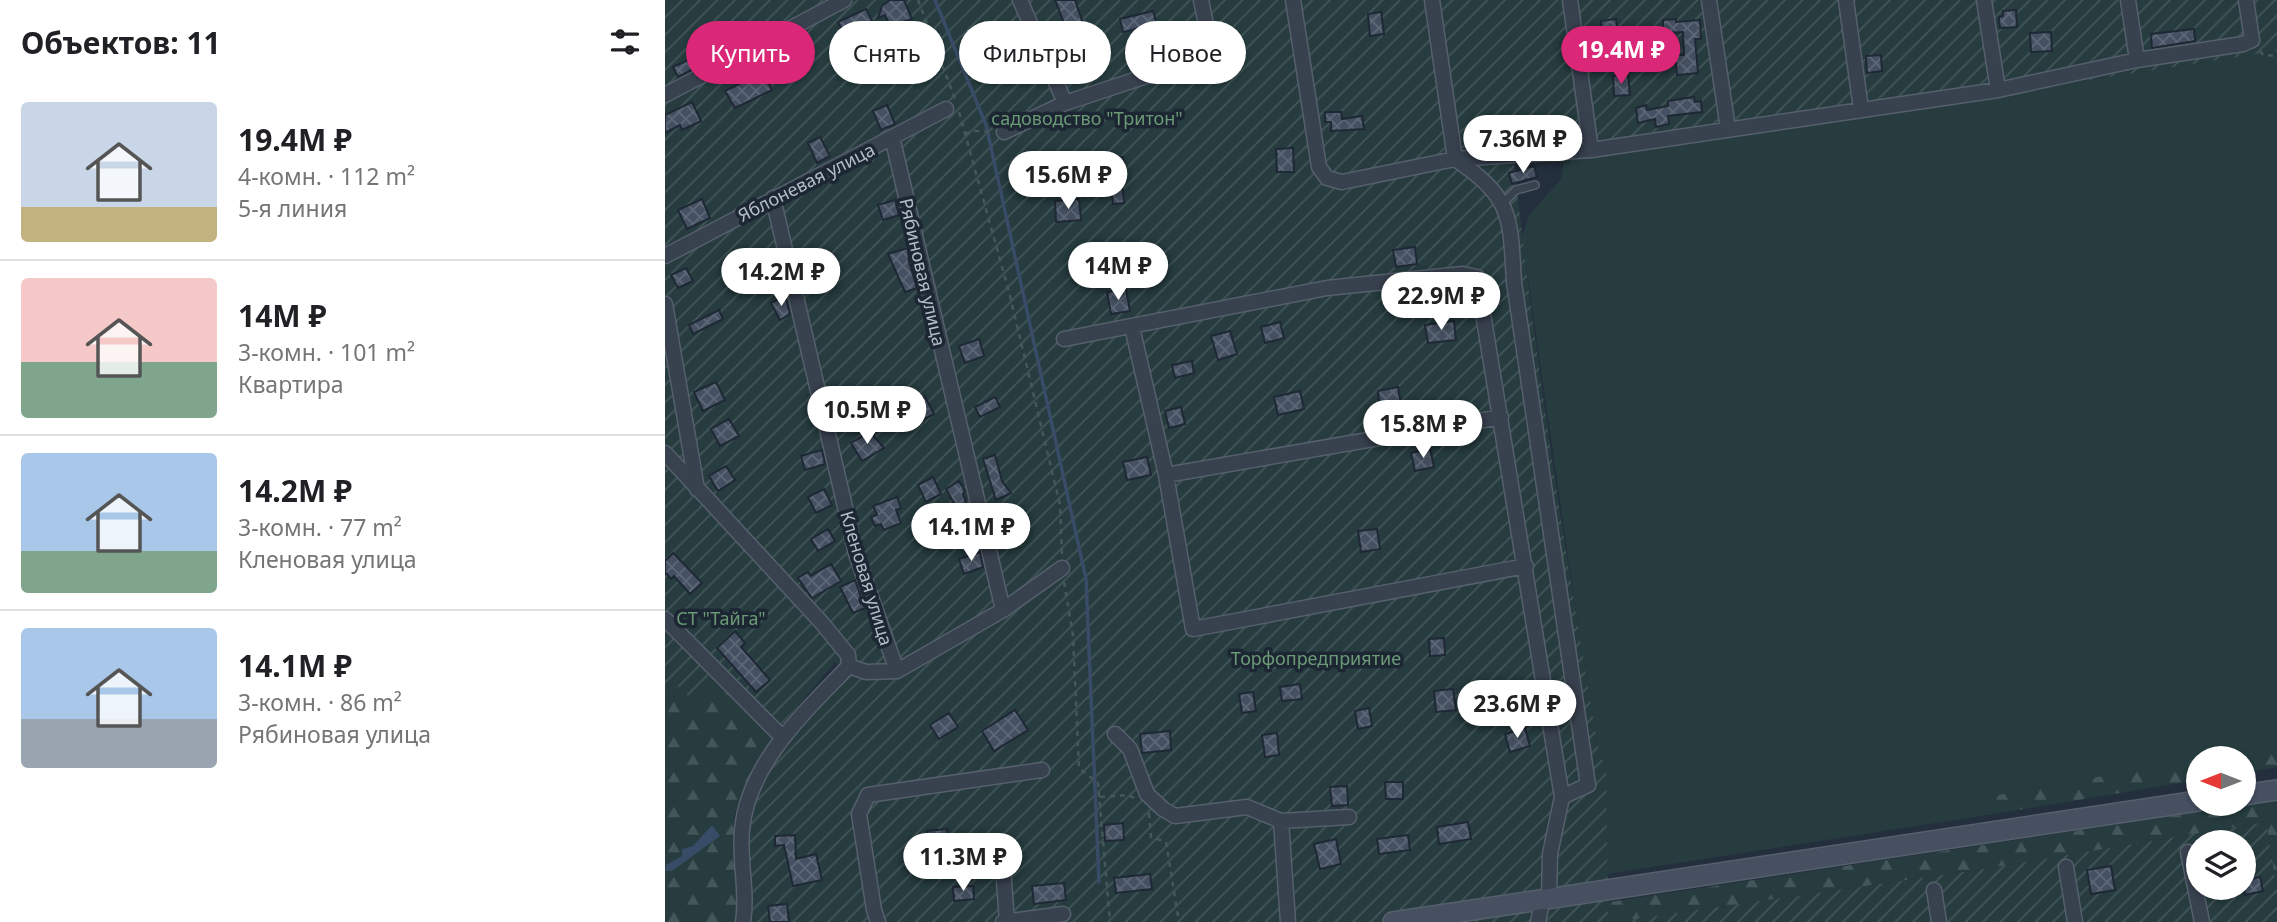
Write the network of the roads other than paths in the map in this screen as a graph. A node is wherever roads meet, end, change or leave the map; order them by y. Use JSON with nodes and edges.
{"nodes":[{"id":1,"x":844,"y":0,"type":"edge"},
{"id":2,"x":1020,"y":0,"type":"edge"},
{"id":3,"x":1201,"y":0,"type":"edge"},
{"id":4,"x":1293,"y":0,"type":"edge"},
{"id":5,"x":1432,"y":0,"type":"edge"},
{"id":6,"x":1570,"y":0,"type":"edge"},
{"id":7,"x":1709,"y":0,"type":"edge"},
{"id":8,"x":1846,"y":0,"type":"edge"},
{"id":9,"x":1984,"y":0,"type":"edge"},
{"id":10,"x":2128,"y":0,"type":"edge"},
{"id":11,"x":2246,"y":0,"type":"edge"},
{"id":12,"x":2137,"y":60,"type":"junction"},
{"id":13,"x":1998,"y":90,"type":"junction"},
{"id":14,"x":665,"y":94,"type":"edge"},
{"id":15,"x":1065,"y":103,"type":"junction"},
{"id":16,"x":946,"y":109,"type":"dead end"},
{"id":17,"x":1861,"y":109,"type":"junction"},
{"id":18,"x":1728,"y":129,"type":"junction"},
{"id":19,"x":1004,"y":132,"type":"road end"},
{"id":20,"x":892,"y":137,"type":"junction"},
{"id":21,"x":1591,"y":150,"type":"junction"},
{"id":22,"x":1455,"y":159,"type":"junction"},
{"id":23,"x":1535,"y":185,"type":"dead end"},
{"id":24,"x":773,"y":198,"type":"junction"},
{"id":25,"x":1503,"y":203,"type":"junction"},
{"id":26,"x":665,"y":256,"type":"edge"},
{"id":27,"x":665,"y":304,"type":"edge"},
{"id":28,"x":1132,"y":327,"type":"junction"},
{"id":29,"x":1064,"y":339,"type":"dead end"},
{"id":30,"x":1501,"y":417,"type":"junction"},
{"id":31,"x":665,"y":453,"type":"edge"},
{"id":32,"x":1166,"y":475,"type":"junction"},
{"id":33,"x":697,"y":491,"type":"junction"},
{"id":34,"x":1526,"y":566,"type":"junction"},
{"id":35,"x":1062,"y":568,"type":"road end"},
{"id":36,"x":1003,"y":610,"type":"junction"},
{"id":37,"x":665,"y":620,"type":"edge"},
{"id":38,"x":849,"y":666,"type":"junction"},
{"id":39,"x":897,"y":671,"type":"junction"},
{"id":40,"x":1115,"y":734,"type":"dead end"},
{"id":41,"x":783,"y":738,"type":"junction"},
{"id":42,"x":1042,"y":770,"type":"dead end"},
{"id":43,"x":2277,"y":790,"type":"edge"},
{"id":44,"x":2256,"y":792,"type":"edge"},
{"id":45,"x":1562,"y":797,"type":"junction"},
{"id":46,"x":2186,"y":803,"type":"edge"},
{"id":47,"x":1349,"y":817,"type":"dead end"},
{"id":48,"x":1281,"y":821,"type":"junction"},
{"id":49,"x":2066,"y":867,"type":"dead end"},
{"id":50,"x":1003,"y":868,"type":"dead end"},
{"id":51,"x":1934,"y":890,"type":"dead end"},
{"id":52,"x":1546,"y":898,"type":"junction"},
{"id":53,"x":2198,"y":900,"type":"edge"},
{"id":54,"x":1063,"y":914,"type":"dead end"},
{"id":55,"x":743,"y":922,"type":"edge"},
{"id":56,"x":878,"y":922,"type":"edge"},
{"id":57,"x":1006,"y":922,"type":"edge"},
{"id":58,"x":1288,"y":922,"type":"edge"},
{"id":59,"x":1394,"y":922,"type":"edge"},
{"id":60,"x":1538,"y":922,"type":"edge"},
{"id":61,"x":1938,"y":922,"type":"edge"},
{"id":62,"x":2075,"y":922,"type":"edge"},
{"id":63,"x":2202,"y":922,"type":"edge"}],
"edges":[{"from":1,"to":14,"type":"street"},
{"from":2,"to":15,"type":"street"},
{"from":3,"to":15,"type":"street"},
{"from":4,"to":22,"type":"street"},
{"from":5,"to":22,"type":"street"},
{"from":6,"to":21,"type":"street"},
{"from":7,"to":18,"type":"street"},
{"from":8,"to":17,"type":"street"},
{"from":9,"to":13,"type":"street"},
{"from":10,"to":12,"type":"street"},
{"from":11,"to":12,"type":"street"},
{"from":12,"to":13,"type":"street"},
{"from":13,"to":17,"type":"street"},
{"from":15,"to":19,"type":"street"},
{"from":16,"to":20,"type":"street","name":"Яблоневая улица"},
{"from":17,"to":18,"type":"street"},
{"from":18,"to":21,"type":"street"},
{"from":20,"to":24,"type":"street","name":"Яблоневая улица"},
{"from":20,"to":36,"type":"street","name":"Рябиновая улица"},
{"from":21,"to":22,"type":"street"},
{"from":22,"to":25,"type":"street"},
{"from":23,"to":25,"type":"lane"},
{"from":24,"to":26,"type":"street","name":"Яблоневая улица"},
{"from":24,"to":39,"type":"street","name":"Кленовая улица"},
{"from":25,"to":45,"type":"street"},
{"from":27,"to":33,"type":"street"},
{"from":28,"to":29,"type":"street"},
{"from":28,"to":30,"type":"street"},
{"from":28,"to":32,"type":"street"},
{"from":30,"to":32,"type":"street"},
{"from":30,"to":34,"type":"street"},
{"from":31,"to":33,"type":"street"},
{"from":32,"to":34,"type":"street"},
{"from":33,"to":38,"type":"street"},
{"from":34,"to":45,"type":"street"},
{"from":35,"to":36,"type":"street"},
{"from":36,"to":39,"type":"street"},
{"from":37,"to":41,"type":"street"},
{"from":38,"to":39,"type":"street"},
{"from":38,"to":41,"type":"street"},
{"from":40,"to":48,"type":"street"},
{"from":41,"to":55,"type":"street"},
{"from":42,"to":56,"type":"street"},
{"from":43,"to":44,"type":"main road"},
{"from":45,"to":52,"type":"street"},
{"from":46,"to":52,"type":"main road"},
{"from":47,"to":48,"type":"street"},
{"from":48,"to":58,"type":"street"},
{"from":49,"to":62,"type":"street"},
{"from":50,"to":57,"type":"street"},
{"from":51,"to":61,"type":"street"},
{"from":52,"to":59,"type":"main road"},
{"from":52,"to":60,"type":"street"},
{"from":53,"to":63,"type":"street"},
{"from":54,"to":57,"type":"street"}]}
